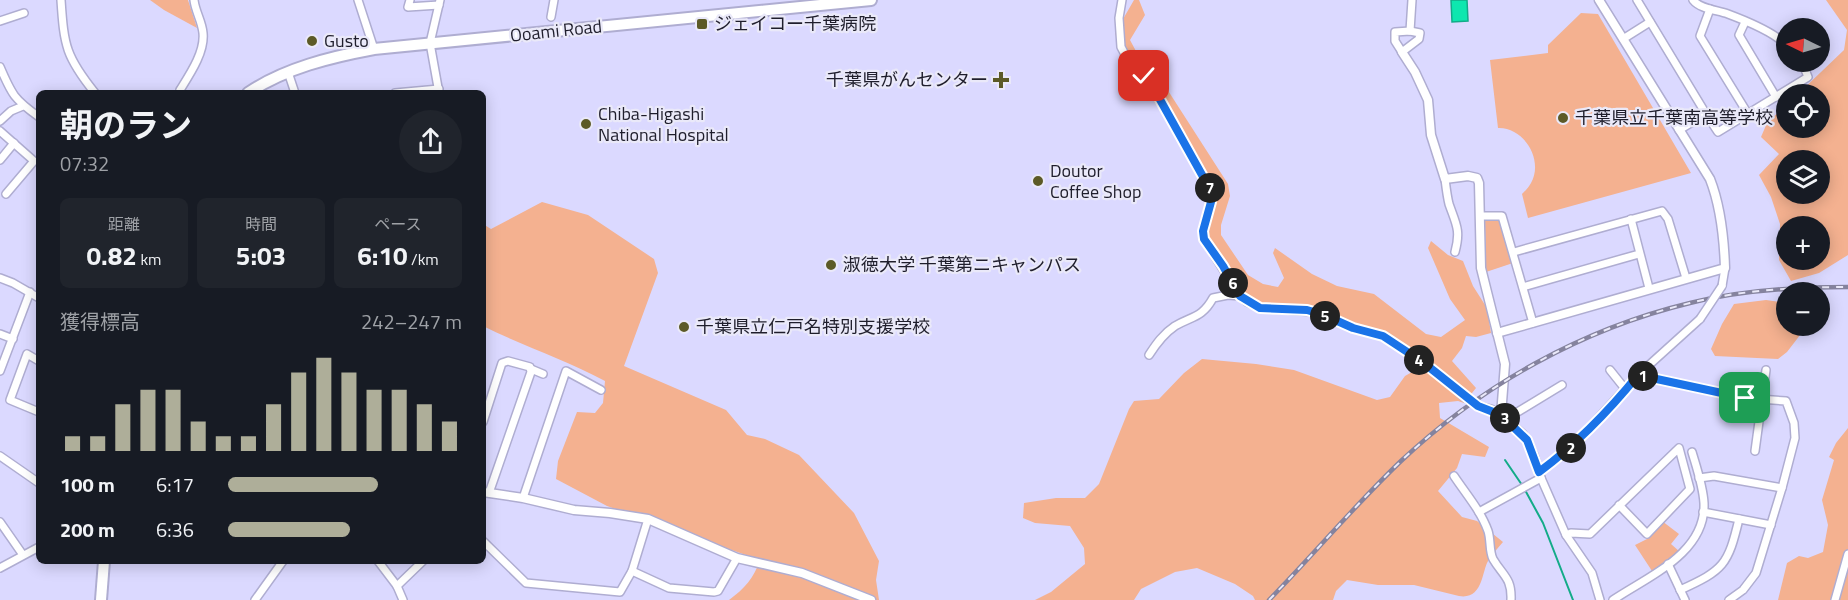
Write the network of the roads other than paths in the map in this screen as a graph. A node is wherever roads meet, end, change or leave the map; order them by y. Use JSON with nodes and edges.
{"nodes":[{"id":1,"x":61,"y":0,"type":"edge"},
{"id":2,"x":195,"y":0,"type":"edge"},
{"id":3,"x":358,"y":0,"type":"edge"},
{"id":4,"x":410,"y":0,"type":"edge"},
{"id":5,"x":554,"y":0,"type":"edge"},
{"id":6,"x":871,"y":0,"type":"edge"},
{"id":7,"x":1122,"y":0,"type":"edge"},
{"id":8,"x":1412,"y":0,"type":"edge"},
{"id":9,"x":1599,"y":0,"type":"edge"},
{"id":10,"x":1693,"y":0,"type":"edge"},
{"id":11,"x":1639,"y":1,"type":"edge"},
{"id":12,"x":440,"y":2,"type":"edge"},
{"id":13,"x":1710,"y":9,"type":"junction"},
{"id":14,"x":24,"y":13,"type":"dead end"},
{"id":15,"x":551,"y":17,"type":"dead end"},
{"id":16,"x":0,"y":21,"type":"edge"},
{"id":17,"x":1650,"y":22,"type":"junction"},
{"id":18,"x":1745,"y":22,"type":"junction"},
{"id":19,"x":1410,"y":32,"type":"junction"},
{"id":20,"x":1776,"y":37,"type":"edge"},
{"id":21,"x":1623,"y":39,"type":"junction"},
{"id":22,"x":430,"y":43,"type":"junction"},
{"id":23,"x":374,"y":49,"type":"junction"},
{"id":24,"x":1402,"y":52,"type":"junction"},
{"id":25,"x":0,"y":67,"type":"edge"},
{"id":26,"x":288,"y":72,"type":"junction"},
{"id":27,"x":1806,"y":72,"type":"edge"},
{"id":28,"x":1797,"y":84,"type":"edge"},
{"id":29,"x":93,"y":90,"type":"edge"},
{"id":30,"x":180,"y":90,"type":"dead end"},
{"id":31,"x":253,"y":90,"type":"edge"},
{"id":32,"x":294,"y":90,"type":"edge"},
{"id":33,"x":439,"y":90,"type":"edge"},
{"id":34,"x":1776,"y":97,"type":"joint"},
{"id":35,"x":23,"y":106,"type":"junction"},
{"id":36,"x":1706,"y":114,"type":"junction"},
{"id":37,"x":1748,"y":114,"type":"junction"},
{"id":38,"x":36,"y":115,"type":"edge"},
{"id":39,"x":0,"y":122,"type":"edge"},
{"id":40,"x":1679,"y":130,"type":"junction"},
{"id":41,"x":0,"y":131,"type":"edge"},
{"id":42,"x":14,"y":144,"type":"junction"},
{"id":43,"x":0,"y":160,"type":"edge"},
{"id":44,"x":1445,"y":179,"type":"junction"},
{"id":45,"x":6,"y":194,"type":"dead end"},
{"id":46,"x":1479,"y":216,"type":"junction"},
{"id":47,"x":1631,"y":219,"type":"junction"},
{"id":48,"x":1455,"y":252,"type":"dead end"},
{"id":49,"x":1514,"y":252,"type":"junction"},
{"id":50,"x":1640,"y":254,"type":"junction"},
{"id":51,"x":1725,"y":268,"type":"junction"},
{"id":52,"x":0,"y":278,"type":"edge"},
{"id":53,"x":1686,"y":278,"type":"junction"},
{"id":54,"x":1523,"y":287,"type":"junction"},
{"id":55,"x":1648,"y":288,"type":"junction"},
{"id":56,"x":30,"y":292,"type":"junction"},
{"id":57,"x":36,"y":296,"type":"edge"},
{"id":58,"x":1240,"y":296,"type":"junction"},
{"id":59,"x":1533,"y":323,"type":"junction"},
{"id":60,"x":1497,"y":333,"type":"junction"},
{"id":61,"x":0,"y":334,"type":"edge"},
{"id":62,"x":13,"y":339,"type":"junction"},
{"id":63,"x":1149,"y":356,"type":"dead end"},
{"id":64,"x":36,"y":359,"type":"edge"},
{"id":65,"x":558,"y":366,"type":"dead end"},
{"id":66,"x":531,"y":369,"type":"junction"},
{"id":67,"x":1610,"y":370,"type":"dead end"},
{"id":68,"x":1766,"y":370,"type":"dead end"},
{"id":69,"x":0,"y":371,"type":"edge"},
{"id":70,"x":566,"y":371,"type":"junction"},
{"id":71,"x":543,"y":374,"type":"dead end"},
{"id":72,"x":1638,"y":375,"type":"junction"},
{"id":73,"x":1562,"y":385,"type":"dead end"},
{"id":74,"x":486,"y":389,"type":"edge"},
{"id":75,"x":601,"y":390,"type":"dead end"},
{"id":76,"x":1626,"y":390,"type":"junction"},
{"id":77,"x":493,"y":392,"type":"junction"},
{"id":78,"x":1762,"y":399,"type":"junction"},
{"id":79,"x":36,"y":411,"type":"edge"},
{"id":80,"x":486,"y":413,"type":"edge"},
{"id":81,"x":1504,"y":417,"type":"junction"},
{"id":82,"x":1755,"y":451,"type":"dead end"},
{"id":83,"x":1692,"y":452,"type":"dead end"},
{"id":84,"x":0,"y":456,"type":"edge"},
{"id":85,"x":1540,"y":475,"type":"junction"},
{"id":86,"x":1454,"y":476,"type":"dead end"},
{"id":87,"x":1699,"y":478,"type":"junction"},
{"id":88,"x":36,"y":481,"type":"edge"},
{"id":89,"x":1782,"y":488,"type":"junction"},
{"id":90,"x":486,"y":493,"type":"edge"},
{"id":91,"x":523,"y":498,"type":"junction"},
{"id":92,"x":1619,"y":505,"type":"junction"},
{"id":93,"x":1479,"y":512,"type":"junction"},
{"id":94,"x":1703,"y":512,"type":"junction"},
{"id":95,"x":648,"y":519,"type":"junction"},
{"id":96,"x":1739,"y":519,"type":"junction"},
{"id":97,"x":0,"y":522,"type":"edge"},
{"id":98,"x":1771,"y":525,"type":"junction"},
{"id":99,"x":1566,"y":535,"type":"junction"},
{"id":100,"x":486,"y":544,"type":"edge"},
{"id":101,"x":36,"y":548,"type":"edge"},
{"id":102,"x":1848,"y":554,"type":"edge"},
{"id":103,"x":23,"y":555,"type":"junction"},
{"id":104,"x":737,"y":558,"type":"junction"},
{"id":105,"x":104,"y":564,"type":"edge"},
{"id":106,"x":281,"y":564,"type":"edge"},
{"id":107,"x":380,"y":564,"type":"edge"},
{"id":108,"x":420,"y":564,"type":"edge"},
{"id":109,"x":1668,"y":564,"type":"junction"},
{"id":110,"x":0,"y":568,"type":"edge"},
{"id":111,"x":632,"y":571,"type":"junction"},
{"id":112,"x":397,"y":586,"type":"junction"},
{"id":113,"x":1680,"y":590,"type":"junction"},
{"id":114,"x":101,"y":600,"type":"edge"},
{"id":115,"x":255,"y":600,"type":"edge"},
{"id":116,"x":403,"y":600,"type":"edge"},
{"id":117,"x":871,"y":600,"type":"edge"},
{"id":118,"x":1511,"y":600,"type":"edge"},
{"id":119,"x":1600,"y":600,"type":"edge"},
{"id":120,"x":1613,"y":600,"type":"edge"},
{"id":121,"x":1685,"y":600,"type":"edge"},
{"id":122,"x":1729,"y":600,"type":"edge"},
{"id":123,"x":1835,"y":600,"type":"edge"}],
"edges":[{"from":1,"to":29,"type":"street"},
{"from":2,"to":30,"type":"street"},
{"from":3,"to":23,"type":"street"},
{"from":4,"to":12,"type":"street"},
{"from":5,"to":15,"type":"street"},
{"from":6,"to":22,"type":"main road","name":"Ooami Road"},
{"from":7,"to":58,"type":"street"},
{"from":8,"to":19,"type":"street"},
{"from":9,"to":21,"type":"street"},
{"from":10,"to":13,"type":"street"},
{"from":11,"to":17,"type":"street"},
{"from":12,"to":22,"type":"street"},
{"from":13,"to":18,"type":"street"},
{"from":13,"to":37,"type":"street"},
{"from":14,"to":16,"type":"street"},
{"from":17,"to":21,"type":"street"},
{"from":17,"to":36,"type":"street"},
{"from":18,"to":20,"type":"street"},
{"from":18,"to":34,"type":"street"},
{"from":19,"to":24,"type":"street"},
{"from":19,"to":24,"type":"street"},
{"from":21,"to":40,"type":"street"},
{"from":22,"to":23,"type":"main road","name":"Ooami Road"},
{"from":22,"to":33,"type":"street"},
{"from":23,"to":26,"type":"main road","name":"Ooami Road"},
{"from":24,"to":44,"type":"street"},
{"from":25,"to":35,"type":"street"},
{"from":26,"to":31,"type":"main road","name":"Ooami Road"},
{"from":26,"to":32,"type":"street"},
{"from":27,"to":28,"type":"street"},
{"from":34,"to":37,"type":"street"},
{"from":35,"to":38,"type":"street"},
{"from":35,"to":39,"type":"street"},
{"from":36,"to":37,"type":"street"},
{"from":36,"to":40,"type":"street"},
{"from":40,"to":51,"type":"street"},
{"from":41,"to":42,"type":"street"},
{"from":42,"to":43,"type":"street"},
{"from":42,"to":45,"type":"street"},
{"from":44,"to":46,"type":"street"},
{"from":44,"to":48,"type":"street"},
{"from":46,"to":49,"type":"street"},
{"from":46,"to":60,"type":"street"},
{"from":47,"to":49,"type":"street"},
{"from":47,"to":50,"type":"street"},
{"from":47,"to":53,"type":"street"},
{"from":49,"to":54,"type":"street"},
{"from":50,"to":54,"type":"street"},
{"from":50,"to":55,"type":"street"},
{"from":51,"to":53,"type":"street"},
{"from":51,"to":72,"type":"street","bridge":true},
{"from":52,"to":56,"type":"street"},
{"from":53,"to":55,"type":"street"},
{"from":54,"to":59,"type":"street"},
{"from":55,"to":59,"type":"street"},
{"from":56,"to":57,"type":"street"},
{"from":56,"to":62,"type":"street"},
{"from":58,"to":63,"type":"street"},
{"from":58,"to":81,"type":"street"},
{"from":59,"to":60,"type":"street"},
{"from":60,"to":81,"type":"street"},
{"from":61,"to":62,"type":"street"},
{"from":62,"to":69,"type":"street"},
{"from":64,"to":79,"type":"street"},
{"from":65,"to":70,"type":"street"},
{"from":66,"to":71,"type":"street"},
{"from":66,"to":77,"type":"street"},
{"from":66,"to":90,"type":"street"},
{"from":67,"to":76,"type":"street"},
{"from":68,"to":78,"type":"street"},
{"from":70,"to":75,"type":"street"},
{"from":70,"to":91,"type":"street"},
{"from":72,"to":76,"type":"street"},
{"from":72,"to":78,"type":"street"},
{"from":73,"to":81,"type":"street"},
{"from":74,"to":77,"type":"street"},
{"from":76,"to":85,"type":"street"},
{"from":77,"to":80,"type":"street"},
{"from":78,"to":82,"type":"street"},
{"from":78,"to":89,"type":"street"},
{"from":81,"to":85,"type":"street"},
{"from":83,"to":87,"type":"street"},
{"from":84,"to":88,"type":"street"},
{"from":85,"to":93,"type":"street"},
{"from":85,"to":99,"type":"street"},
{"from":86,"to":93,"type":"street"},
{"from":87,"to":89,"type":"street"},
{"from":87,"to":94,"type":"street"},
{"from":89,"to":98,"type":"street"},
{"from":90,"to":91,"type":"street"},
{"from":91,"to":95,"type":"street"},
{"from":92,"to":92,"type":"street"},
{"from":92,"to":99,"type":"street"},
{"from":93,"to":118,"type":"street"},
{"from":94,"to":96,"type":"street"},
{"from":94,"to":109,"type":"street"},
{"from":95,"to":104,"type":"street"},
{"from":95,"to":111,"type":"street"},
{"from":96,"to":98,"type":"street"},
{"from":96,"to":113,"type":"street"},
{"from":97,"to":103,"type":"street"},
{"from":98,"to":122,"type":"street"},
{"from":99,"to":119,"type":"street"},
{"from":100,"to":111,"type":"street"},
{"from":101,"to":103,"type":"street"},
{"from":102,"to":123,"type":"street"},
{"from":103,"to":110,"type":"street"},
{"from":104,"to":111,"type":"street"},
{"from":104,"to":117,"type":"street"},
{"from":105,"to":114,"type":"main road"},
{"from":106,"to":115,"type":"street"},
{"from":107,"to":112,"type":"street"},
{"from":108,"to":112,"type":"street"},
{"from":109,"to":113,"type":"street"},
{"from":109,"to":120,"type":"street"},
{"from":112,"to":116,"type":"street"},
{"from":113,"to":121,"type":"street"}]}
